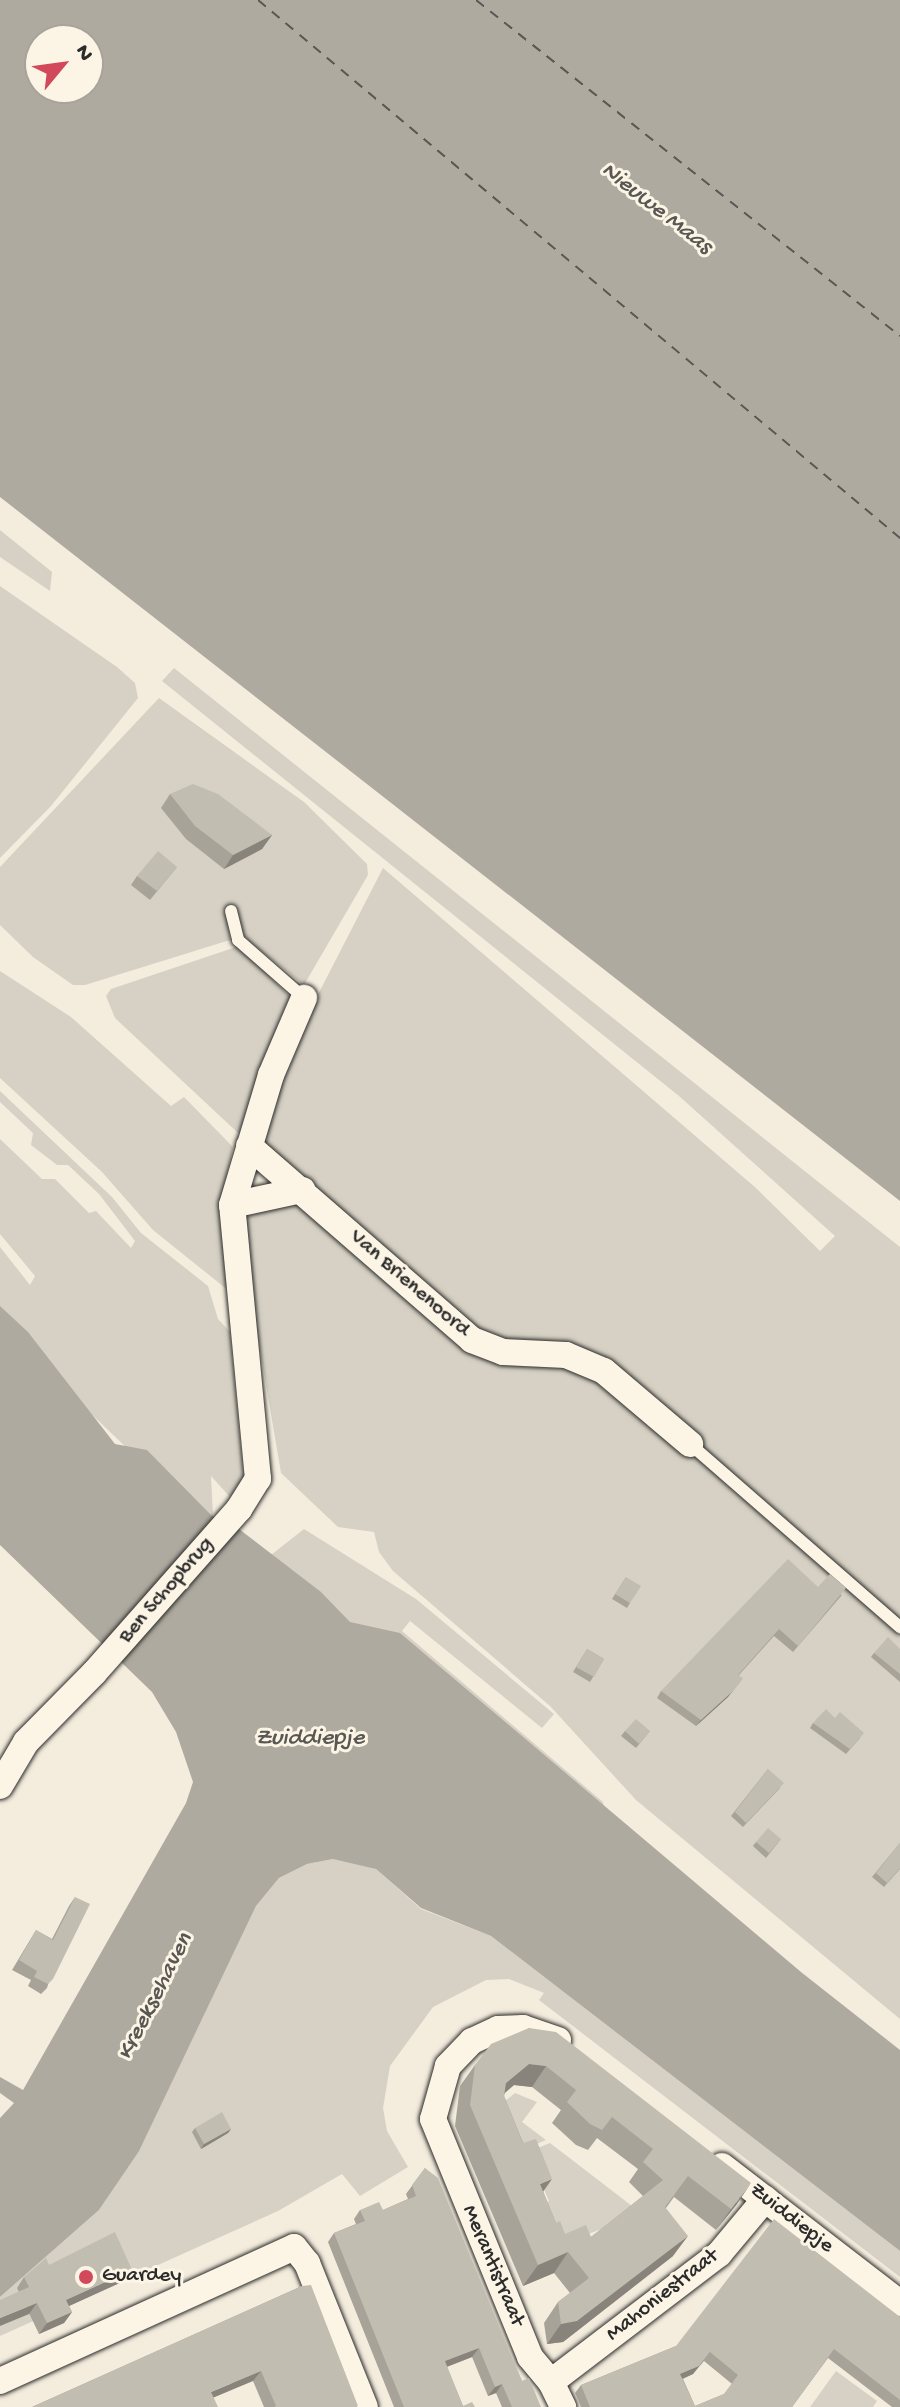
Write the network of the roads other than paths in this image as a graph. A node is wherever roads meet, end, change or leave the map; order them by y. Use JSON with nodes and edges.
{"nodes":[{"id":1,"x":231,"y":911,"type":"dead end"},
{"id":2,"x":304,"y":998,"type":"joint"},
{"id":3,"x":249,"y":1146,"type":"junction"},
{"id":4,"x":302,"y":1190,"type":"junction"},
{"id":5,"x":232,"y":1205,"type":"junction"},
{"id":6,"x":690,"y":1444,"type":"joint"},
{"id":7,"x":900,"y":1627,"type":"edge"},
{"id":8,"x":0,"y":1786,"type":"edge"},
{"id":9,"x":576,"y":2054,"type":"edge"},
{"id":10,"x":701,"y":2150,"type":"edge"},
{"id":11,"x":765,"y":2199,"type":"junction"},
{"id":12,"x":900,"y":2303,"type":"edge"},
{"id":13,"x":0,"y":2381,"type":"edge"},
{"id":14,"x":551,"y":2382,"type":"junction"},
{"id":15,"x":365,"y":2407,"type":"edge"},
{"id":16,"x":563,"y":2407,"type":"edge"}],
"edges":[{"from":1,"to":2,"type":"lane"},
{"from":2,"to":3,"type":"street"},
{"from":3,"to":4,"type":"street","name":"Van Brienenoord"},
{"from":3,"to":5,"type":"street"},
{"from":4,"to":5,"type":"street"},
{"from":4,"to":6,"type":"street","name":"Van Brienenoord"},
{"from":5,"to":8,"type":"street","name":"Ben Schopbrug"},
{"from":6,"to":7,"type":"lane"},
{"from":9,"to":14,"type":"street","name":"Merantistraat"},
{"from":10,"to":11,"type":"street","name":"Zuiddiepje"},
{"from":11,"to":12,"type":"street","name":"Zuiddiepje"},
{"from":11,"to":14,"type":"street","name":"Mahoniestraat"},
{"from":13,"to":15,"type":"street"},
{"from":14,"to":16,"type":"street","name":"Merantistraat"}]}
